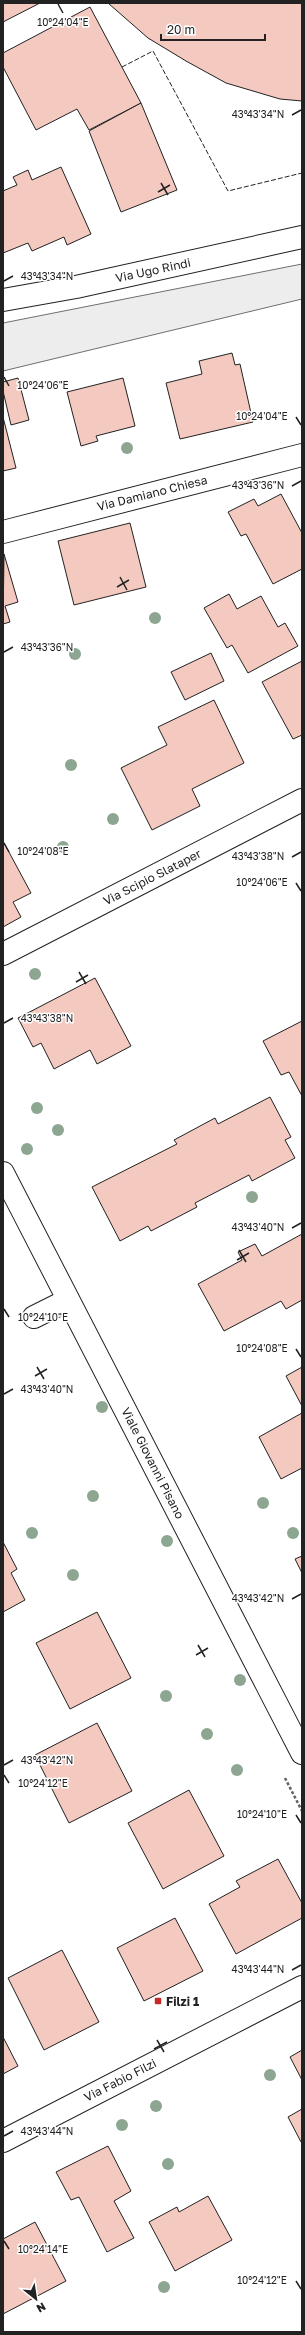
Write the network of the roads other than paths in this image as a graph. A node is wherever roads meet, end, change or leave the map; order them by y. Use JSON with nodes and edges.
{"nodes":[{"id":1,"x":302,"y":236,"type":"edge"},
{"id":2,"x":3,"y":300,"type":"edge"},
{"id":3,"x":302,"y":455,"type":"edge"},
{"id":4,"x":3,"y":532,"type":"edge"},
{"id":5,"x":302,"y":800,"type":"edge"},
{"id":6,"x":3,"y":954,"type":"edge"},
{"id":7,"x":3,"y":1173,"type":"edge"},
{"id":8,"x":68,"y":1300,"type":"junction"},
{"id":9,"x":34,"y":1317,"type":"dead end"},
{"id":10,"x":302,"y":1752,"type":"edge"},
{"id":11,"x":302,"y":1987,"type":"edge"},
{"id":12,"x":3,"y":2140,"type":"edge"}],
"edges":[{"from":1,"to":2,"type":"street","name":"Via Ugo Rindi"},
{"from":3,"to":4,"type":"street","name":"Via Damiano Chiesa"},
{"from":5,"to":6,"type":"street","name":"Via Scipio Slataper"},
{"from":7,"to":8,"type":"street","name":"Viale Giovanni Pisano"},
{"from":8,"to":9,"type":"street"},
{"from":8,"to":10,"type":"street","name":"Viale Giovanni Pisano"},
{"from":11,"to":12,"type":"street","name":"Via Fabio Filzi"}]}
